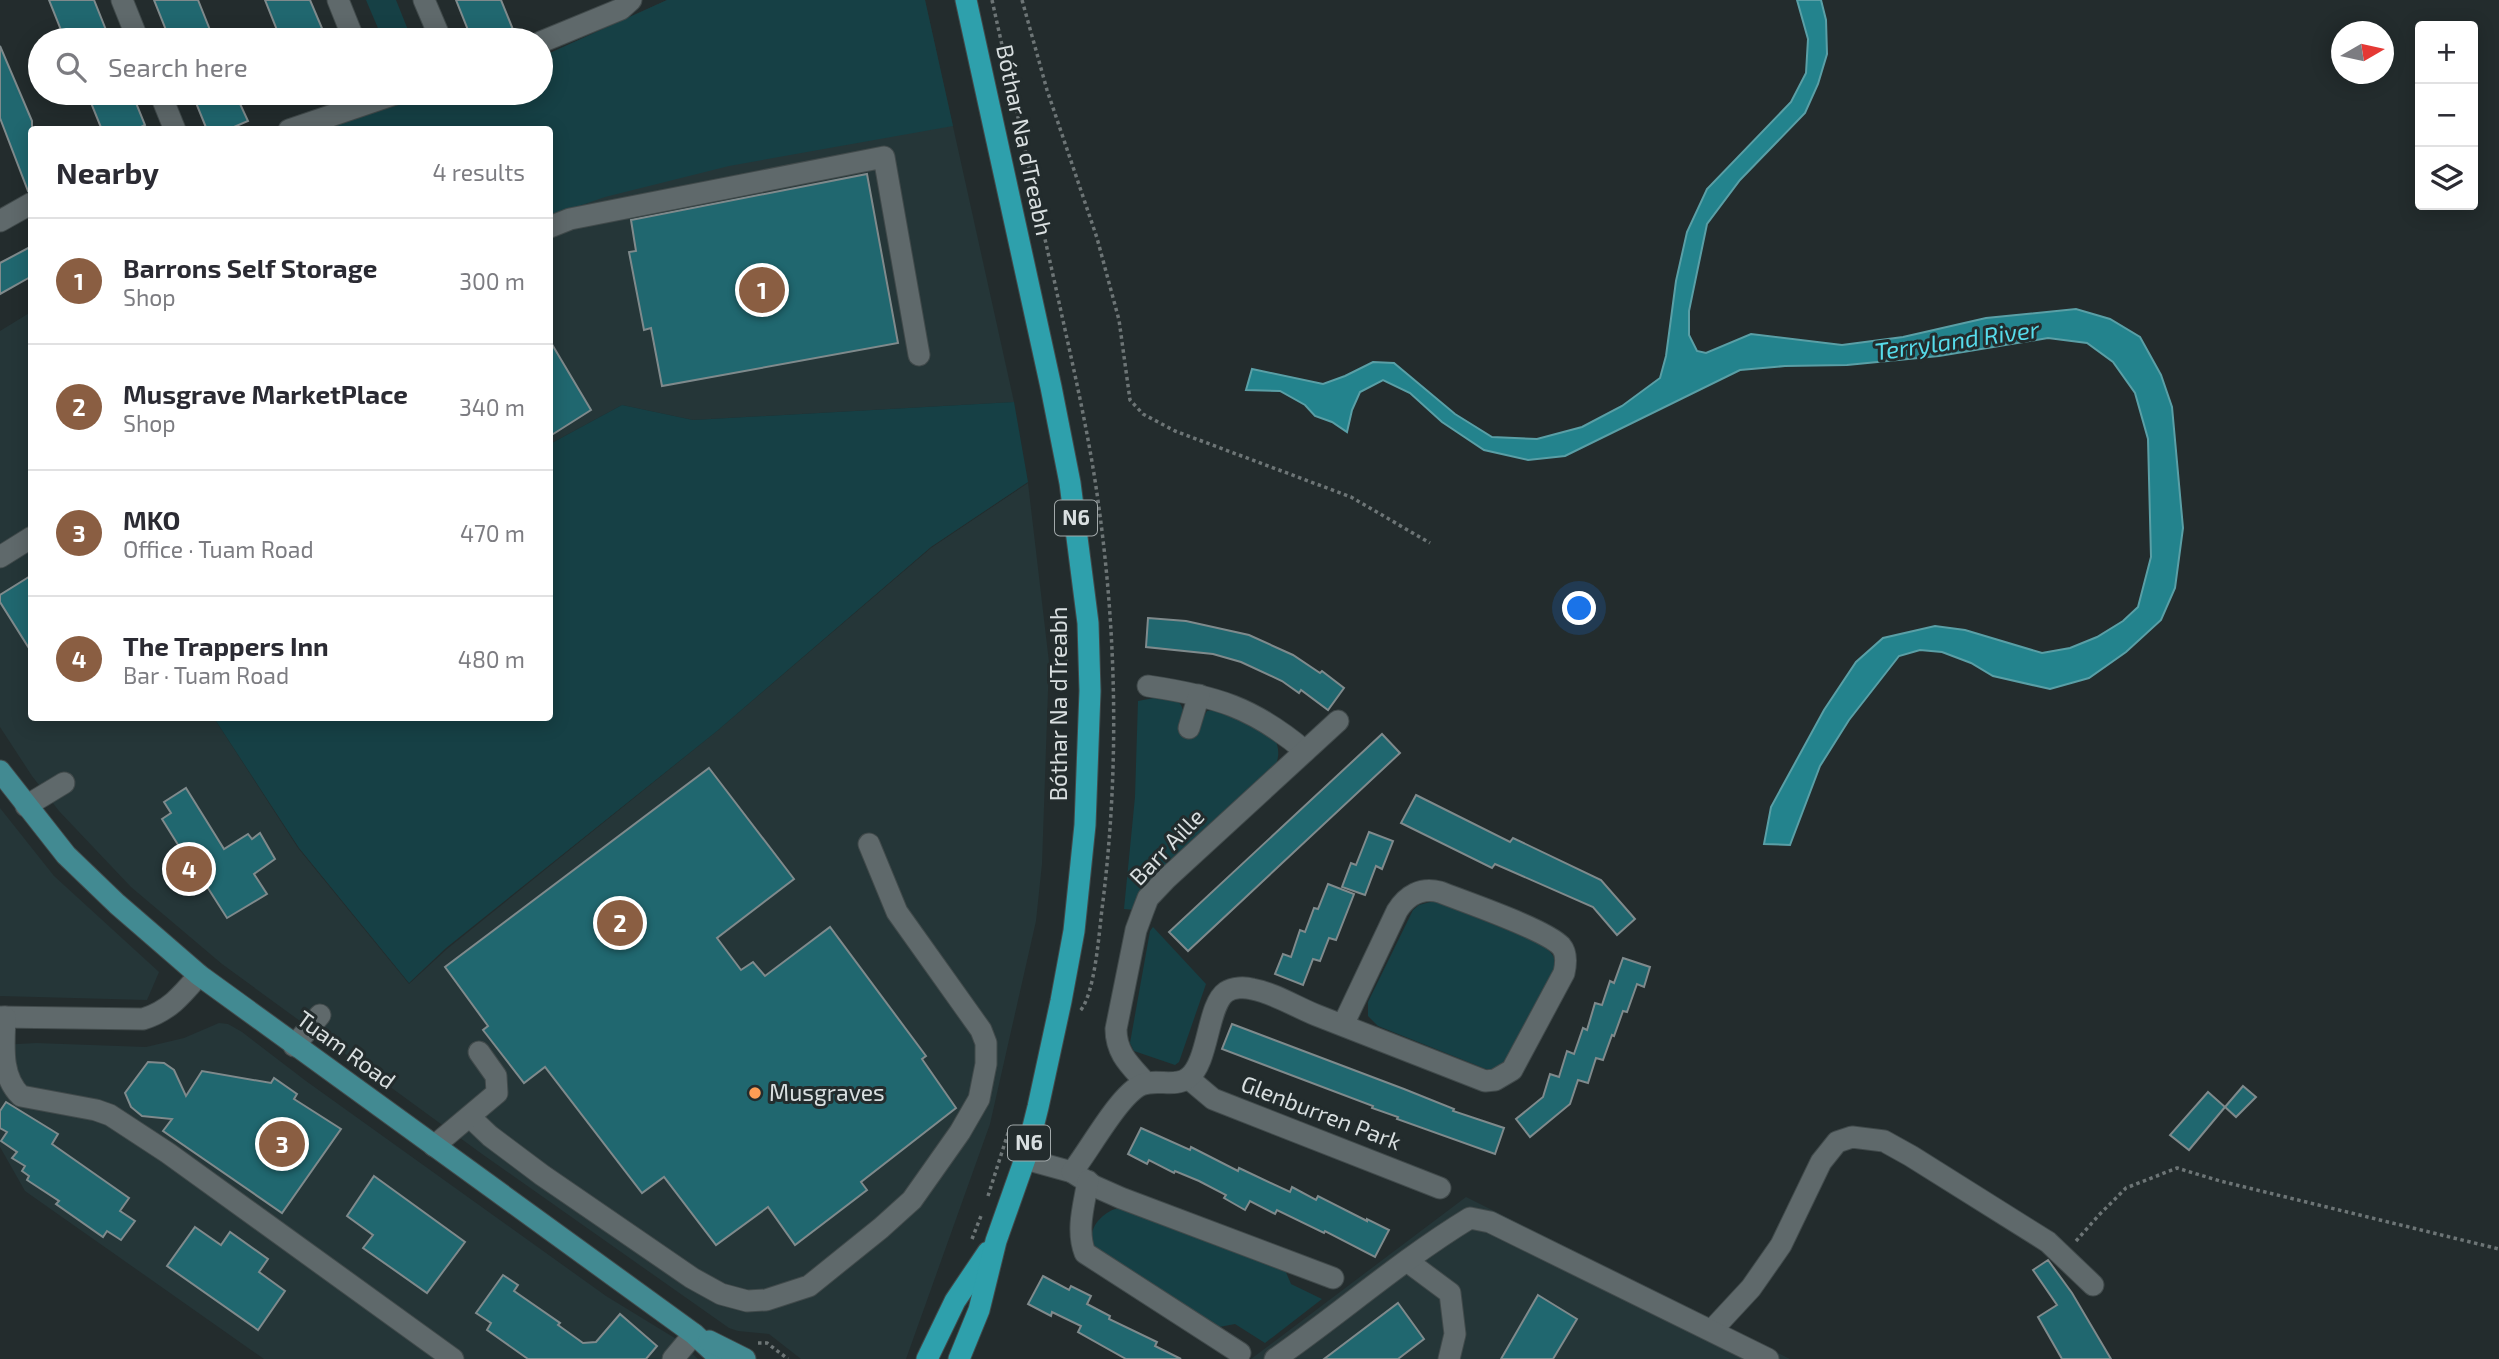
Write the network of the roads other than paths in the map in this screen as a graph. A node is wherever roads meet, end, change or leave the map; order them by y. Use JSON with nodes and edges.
{"nodes":[{"id":1,"x":122,"y":0,"type":"edge"},
{"id":2,"x":338,"y":0,"type":"edge"},
{"id":3,"x":424,"y":0,"type":"edge"},
{"id":4,"x":631,"y":0,"type":"edge"},
{"id":5,"x":966,"y":0,"type":"edge"},
{"id":6,"x":133,"y":28,"type":"edge"},
{"id":7,"x":349,"y":28,"type":"edge"},
{"id":8,"x":435,"y":28,"type":"edge"},
{"id":9,"x":553,"y":38,"type":"edge"},
{"id":10,"x":165,"y":105,"type":"edge"},
{"id":11,"x":357,"y":105,"type":"edge"},
{"id":12,"x":173,"y":126,"type":"edge"},
{"id":13,"x":300,"y":126,"type":"edge"},
{"id":14,"x":28,"y":204,"type":"edge"},
{"id":15,"x":0,"y":220,"type":"edge"},
{"id":16,"x":553,"y":226,"type":"edge"},
{"id":17,"x":919,"y":355,"type":"dead end"},
{"id":18,"x":28,"y":540,"type":"edge"},
{"id":19,"x":0,"y":557,"type":"edge"},
{"id":20,"x":1148,"y":686,"type":"dead end"},
{"id":21,"x":1199,"y":695,"type":"junction"},
{"id":22,"x":1338,"y":721,"type":"dead end"},
{"id":23,"x":1189,"y":728,"type":"dead end"},
{"id":24,"x":1305,"y":751,"type":"junction"},
{"id":25,"x":0,"y":771,"type":"edge"},
{"id":26,"x":64,"y":783,"type":"dead end"},
{"id":27,"x":26,"y":806,"type":"junction"},
{"id":28,"x":869,"y":844,"type":"dead end"},
{"id":29,"x":199,"y":975,"type":"junction"},
{"id":30,"x":320,"y":1015,"type":"dead end"},
{"id":31,"x":2,"y":1017,"type":"edge"},
{"id":32,"x":1343,"y":1025,"type":"junction"},
{"id":33,"x":294,"y":1046,"type":"junction"},
{"id":34,"x":479,"y":1052,"type":"dead end"},
{"id":35,"x":1188,"y":1078,"type":"junction"},
{"id":36,"x":1146,"y":1083,"type":"junction"},
{"id":37,"x":470,"y":1117,"type":"junction"},
{"id":38,"x":434,"y":1146,"type":"junction"},
{"id":39,"x":1025,"y":1159,"type":"junction"},
{"id":40,"x":1080,"y":1177,"type":"junction"},
{"id":41,"x":1440,"y":1188,"type":"dead end"},
{"id":42,"x":996,"y":1241,"type":"junction"},
{"id":43,"x":1407,"y":1261,"type":"junction"},
{"id":44,"x":1333,"y":1278,"type":"dead end"},
{"id":45,"x":2093,"y":1285,"type":"dead end"},
{"id":46,"x":1712,"y":1330,"type":"junction"},
{"id":47,"x":694,"y":1334,"type":"junction"},
{"id":48,"x":750,"y":1351,"type":"edge"},
{"id":49,"x":1240,"y":1353,"type":"dead end"},
{"id":50,"x":1755,"y":1356,"type":"edge"},
{"id":51,"x":453,"y":1359,"type":"edge"},
{"id":52,"x":673,"y":1359,"type":"edge"},
{"id":53,"x":721,"y":1359,"type":"edge"},
{"id":54,"x":927,"y":1359,"type":"edge"},
{"id":55,"x":959,"y":1359,"type":"edge"},
{"id":56,"x":1275,"y":1359,"type":"edge"},
{"id":57,"x":1449,"y":1359,"type":"edge"}],
"edges":[{"from":1,"to":6,"type":"street"},
{"from":2,"to":7,"type":"street"},
{"from":3,"to":8,"type":"street"},
{"from":4,"to":9,"type":"street"},
{"from":5,"to":39,"type":"highway","name":"Bóthar Na dTreabh","number":"N6"},
{"from":10,"to":12,"type":"street"},
{"from":11,"to":13,"type":"street"},
{"from":14,"to":15,"type":"street"},
{"from":16,"to":17,"type":"street"},
{"from":18,"to":19,"type":"street"},
{"from":20,"to":21,"type":"street"},
{"from":21,"to":23,"type":"street"},
{"from":21,"to":24,"type":"street"},
{"from":22,"to":24,"type":"street","name":"Barr Aille"},
{"from":24,"to":36,"type":"street","name":"Barr Aille"},
{"from":25,"to":27,"type":"main road","name":"Tuam Road"},
{"from":26,"to":27,"type":"street"},
{"from":27,"to":29,"type":"main road","name":"Tuam Road"},
{"from":28,"to":37,"type":"street"},
{"from":29,"to":31,"type":"street"},
{"from":29,"to":33,"type":"main road","name":"Tuam Road"},
{"from":30,"to":33,"type":"street"},
{"from":31,"to":51,"type":"street"},
{"from":32,"to":32,"type":"street"},
{"from":32,"to":35,"type":"street"},
{"from":33,"to":38,"type":"main road","name":"Tuam Road"},
{"from":34,"to":37,"type":"street"},
{"from":35,"to":36,"type":"street"},
{"from":35,"to":41,"type":"street","name":"Glenburren Park"},
{"from":36,"to":40,"type":"street"},
{"from":37,"to":38,"type":"street"},
{"from":38,"to":47,"type":"main road","name":"Tuam Road"},
{"from":39,"to":40,"type":"street"},
{"from":39,"to":42,"type":"highway","name":"Bóthar Na dTreabh","number":"N6"},
{"from":40,"to":44,"type":"street"},
{"from":40,"to":49,"type":"street"},
{"from":42,"to":54,"type":"highway","name":"Bóthar Na dTreabh","number":"N6"},
{"from":42,"to":55,"type":"highway","name":"Bóthar Na dTreabh","number":"N6"},
{"from":43,"to":46,"type":"street"},
{"from":43,"to":56,"type":"street"},
{"from":43,"to":57,"type":"street"},
{"from":45,"to":46,"type":"street"},
{"from":46,"to":50,"type":"street"},
{"from":47,"to":48,"type":"main road","name":"Tuam Road"},
{"from":47,"to":52,"type":"street"},
{"from":47,"to":53,"type":"main road","name":"Tuam Road"}]}
